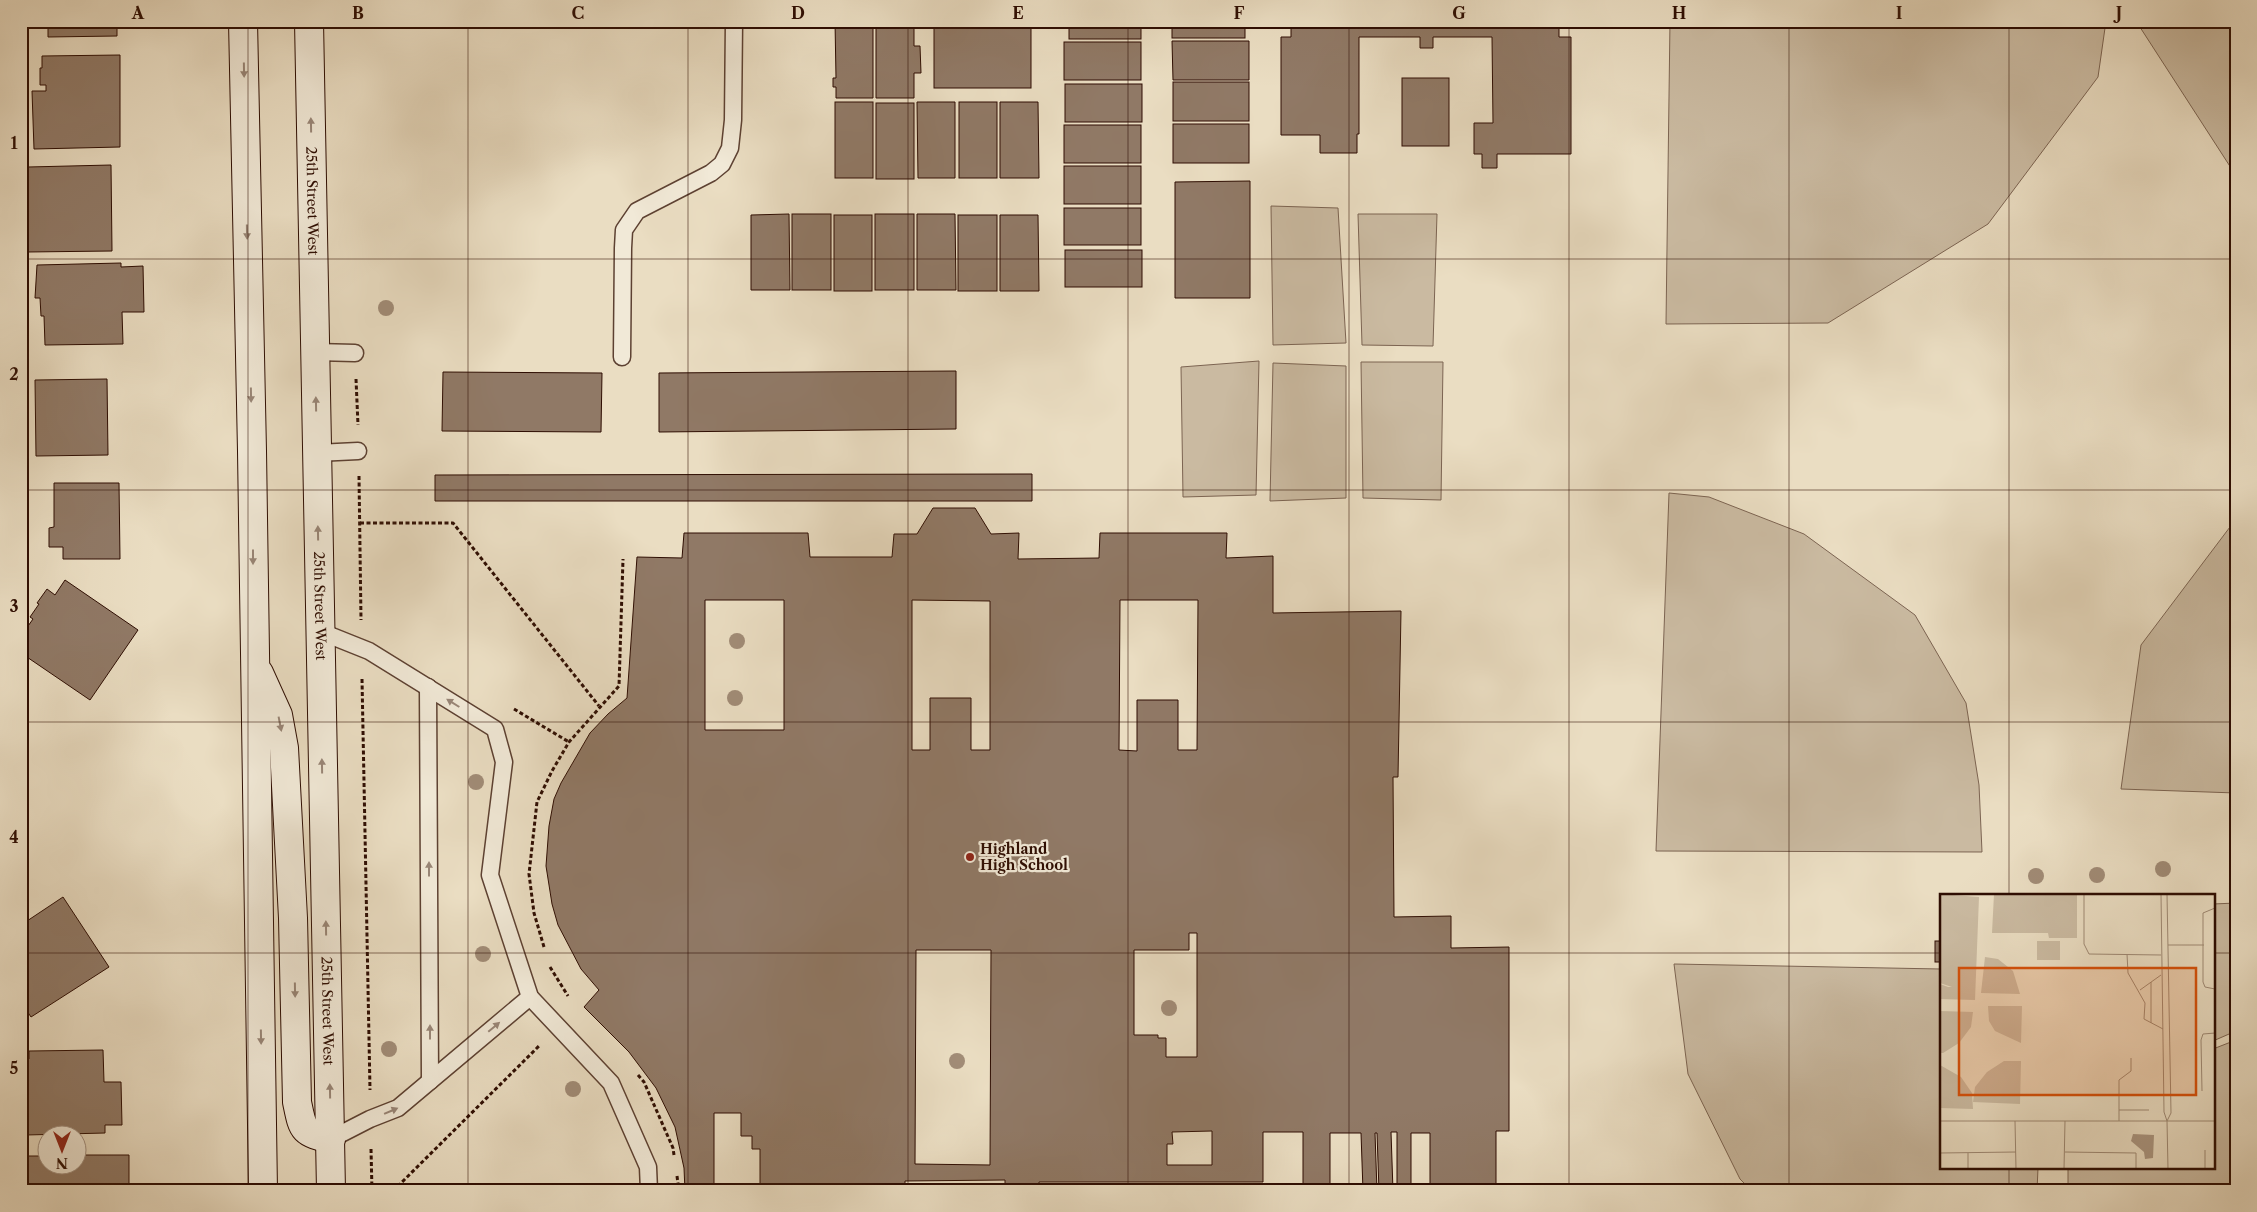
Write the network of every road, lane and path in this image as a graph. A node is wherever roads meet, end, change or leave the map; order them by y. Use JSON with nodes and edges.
{"nodes":[{"id":1,"x":244,"y":21,"type":"edge"},
{"id":2,"x":309,"y":21,"type":"edge"},
{"id":3,"x":734,"y":21,"type":"edge"},
{"id":4,"x":315,"y":352,"type":"junction"},
{"id":5,"x":355,"y":353,"type":"joint"},
{"id":6,"x":622,"y":357,"type":"dead end"},
{"id":7,"x":358,"y":451,"type":"junction"},
{"id":8,"x":316,"y":452,"type":"junction"},
{"id":9,"x":360,"y":523,"type":"junction"},
{"id":10,"x":622,"y":559,"type":"dead end"},
{"id":11,"x":319,"y":631,"type":"junction"},
{"id":12,"x":362,"y":647,"type":"junction"},
{"id":13,"x":255,"y":662,"type":"junction"},
{"id":14,"x":428,"y":688,"type":"junction"},
{"id":15,"x":599,"y":706,"type":"junction"},
{"id":16,"x":545,"y":949,"type":"dead end"},
{"id":17,"x":547,"y":958,"type":"dead end"},
{"id":18,"x":530,"y":997,"type":"junction"},
{"id":19,"x":569,"y":998,"type":"dead end"},
{"id":20,"x":543,"y":1042,"type":"dead end"},
{"id":21,"x":430,"y":1081,"type":"junction"},
{"id":22,"x":370,"y":1119,"type":"junction"},
{"id":23,"x":331,"y":1139,"type":"junction"},
{"id":24,"x":263,"y":1191,"type":"edge"},
{"id":25,"x":331,"y":1191,"type":"edge"},
{"id":26,"x":372,"y":1191,"type":"edge"},
{"id":27,"x":393,"y":1191,"type":"edge"},
{"id":28,"x":649,"y":1191,"type":"edge"}],
"edges":[{"from":1,"to":13,"type":"main road","one_way":true},
{"from":4,"to":2,"type":"main road","name":"25th Street West","one_way":true},
{"from":3,"to":6,"type":"lane"},
{"from":4,"to":5,"type":"lane"},
{"from":8,"to":4,"type":"main road","name":"25th Street West","one_way":true},
{"from":5,"to":7,"type":"path"},
{"from":7,"to":8,"type":"lane"},
{"from":7,"to":9,"type":"path"},
{"from":11,"to":8,"type":"main road","name":"25th Street West","one_way":true},
{"from":9,"to":12,"type":"path"},
{"from":9,"to":15,"type":"path"},
{"from":10,"to":15,"type":"path"},
{"from":11,"to":12,"type":"lane"},
{"from":23,"to":11,"type":"main road","name":"25th Street West","one_way":true},
{"from":12,"to":14,"type":"lane"},
{"from":12,"to":22,"type":"path"},
{"from":13,"to":23,"type":"main road","one_way":true},
{"from":13,"to":24,"type":"main road","one_way":true},
{"from":18,"to":14,"type":"lane","one_way":true},
{"from":21,"to":14,"type":"lane","one_way":true},
{"from":15,"to":16,"type":"path"},
{"from":17,"to":19,"type":"path"},
{"from":21,"to":18,"type":"lane","one_way":true},
{"from":18,"to":28,"type":"lane"},
{"from":20,"to":27,"type":"path"},
{"from":22,"to":21,"type":"lane","one_way":true},
{"from":22,"to":23,"type":"lane"},
{"from":22,"to":26,"type":"path"},
{"from":23,"to":25,"type":"main road","name":"25th Street West"}]}
